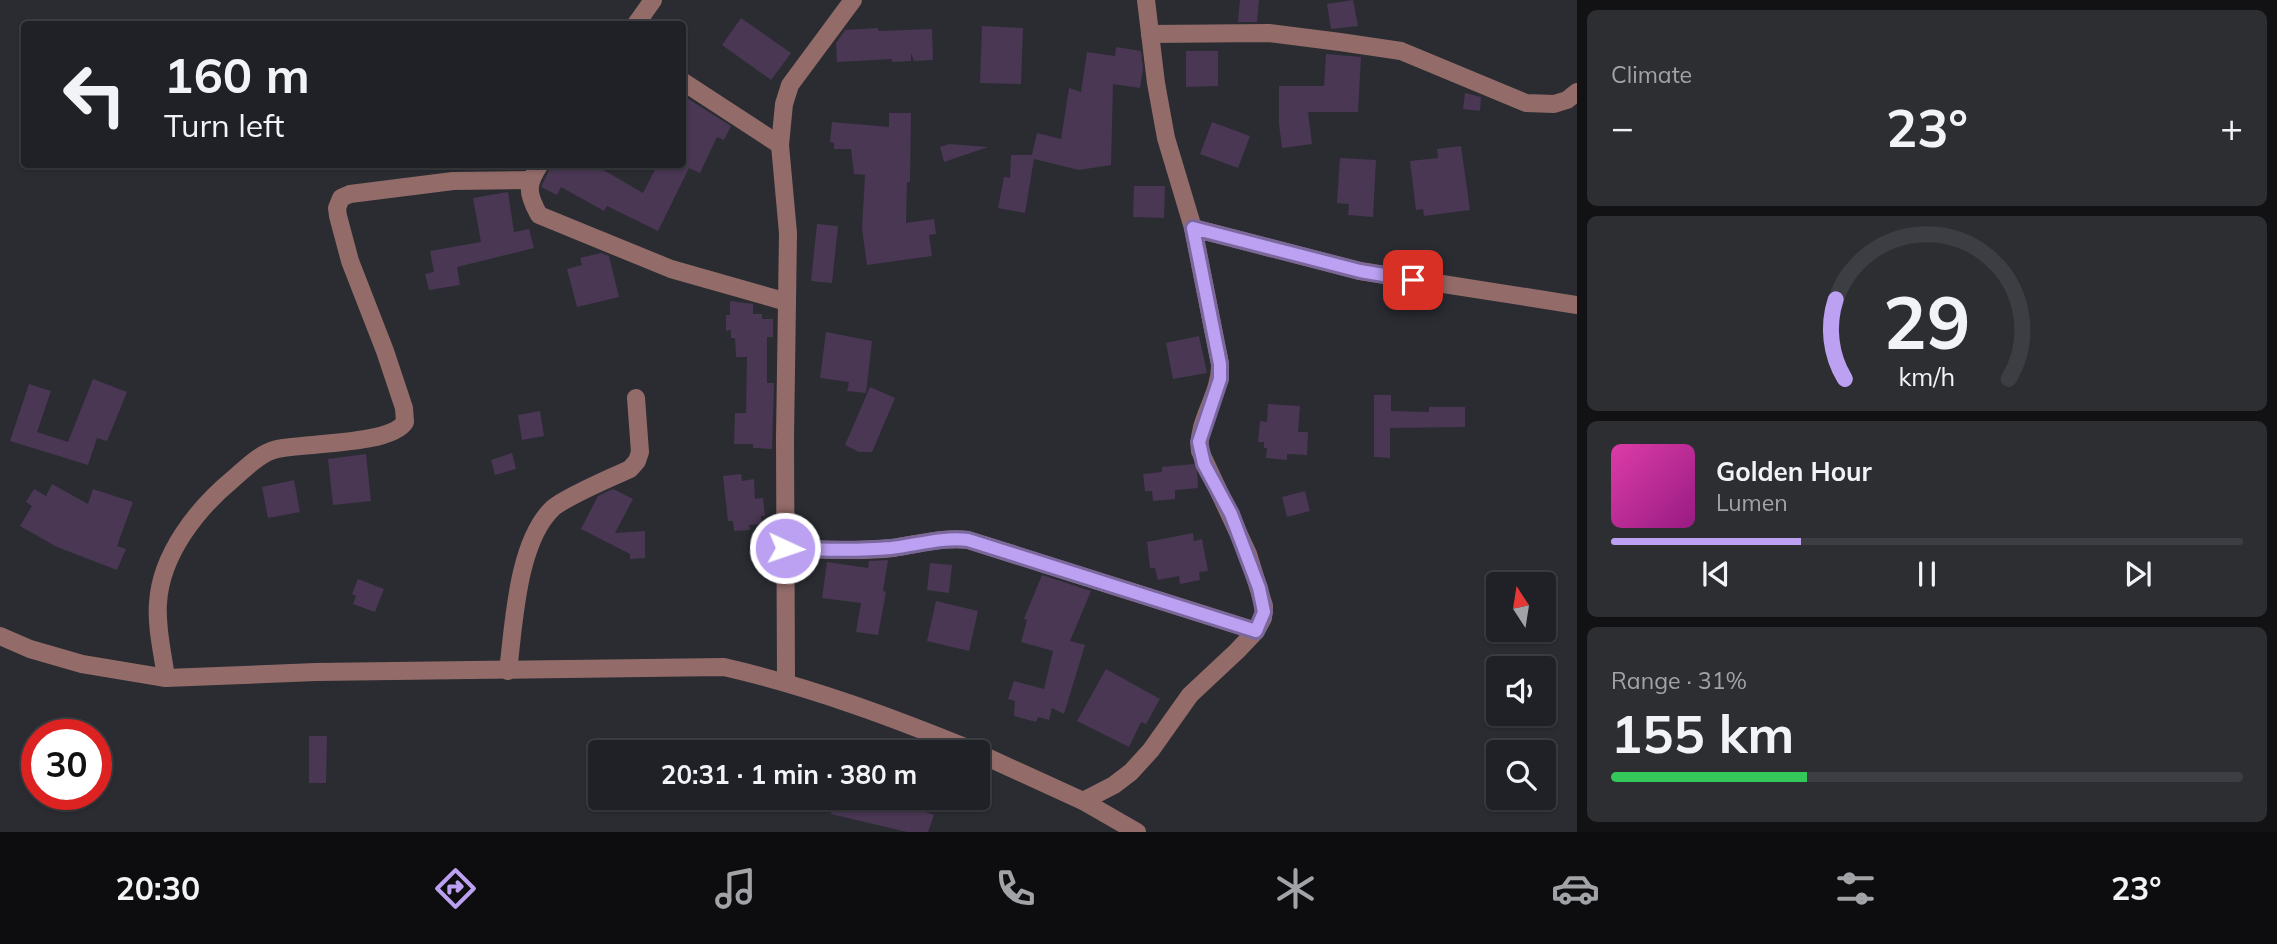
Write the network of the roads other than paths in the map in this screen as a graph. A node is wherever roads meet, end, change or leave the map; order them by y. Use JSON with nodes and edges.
{"nodes":[{"id":1,"x":653,"y":0,"type":"edge"},
{"id":2,"x":852,"y":0,"type":"edge"},
{"id":3,"x":1146,"y":0,"type":"edge"},
{"id":4,"x":638,"y":21,"type":"edge"},
{"id":5,"x":1150,"y":34,"type":"junction"},
{"id":6,"x":686,"y":84,"type":"edge"},
{"id":7,"x":1577,"y":92,"type":"edge"},
{"id":8,"x":780,"y":145,"type":"junction"},
{"id":9,"x":535,"y":172,"type":"edge"},
{"id":10,"x":1193,"y":228,"type":"junction"},
{"id":11,"x":787,"y":302,"type":"junction"},
{"id":12,"x":1577,"y":305,"type":"edge"},
{"id":13,"x":636,"y":398,"type":"dead end"},
{"id":14,"x":785,"y":548,"type":"junction"},
{"id":15,"x":1256,"y":631,"type":"junction"},
{"id":16,"x":0,"y":636,"type":"edge"},
{"id":17,"x":508,"y":671,"type":"junction"},
{"id":18,"x":166,"y":678,"type":"junction"},
{"id":19,"x":786,"y":681,"type":"junction"},
{"id":20,"x":947,"y":740,"type":"edge"},
{"id":21,"x":990,"y":759,"type":"edge"},
{"id":22,"x":1083,"y":801,"type":"junction"},
{"id":23,"x":1138,"y":832,"type":"edge"}],
"edges":[{"from":1,"to":4,"type":"street"},
{"from":2,"to":8,"type":"street"},
{"from":3,"to":5,"type":"street"},
{"from":5,"to":7,"type":"street"},
{"from":5,"to":10,"type":"street"},
{"from":6,"to":8,"type":"street"},
{"from":8,"to":11,"type":"street"},
{"from":9,"to":11,"type":"street"},
{"from":9,"to":18,"type":"street"},
{"from":10,"to":12,"type":"street"},
{"from":10,"to":15,"type":"street"},
{"from":11,"to":14,"type":"street"},
{"from":13,"to":17,"type":"street"},
{"from":14,"to":15,"type":"street"},
{"from":14,"to":19,"type":"street"},
{"from":15,"to":22,"type":"street"},
{"from":16,"to":18,"type":"street"},
{"from":17,"to":18,"type":"street"},
{"from":17,"to":19,"type":"street"},
{"from":19,"to":20,"type":"street"},
{"from":21,"to":22,"type":"street"},
{"from":22,"to":23,"type":"street"}]}
